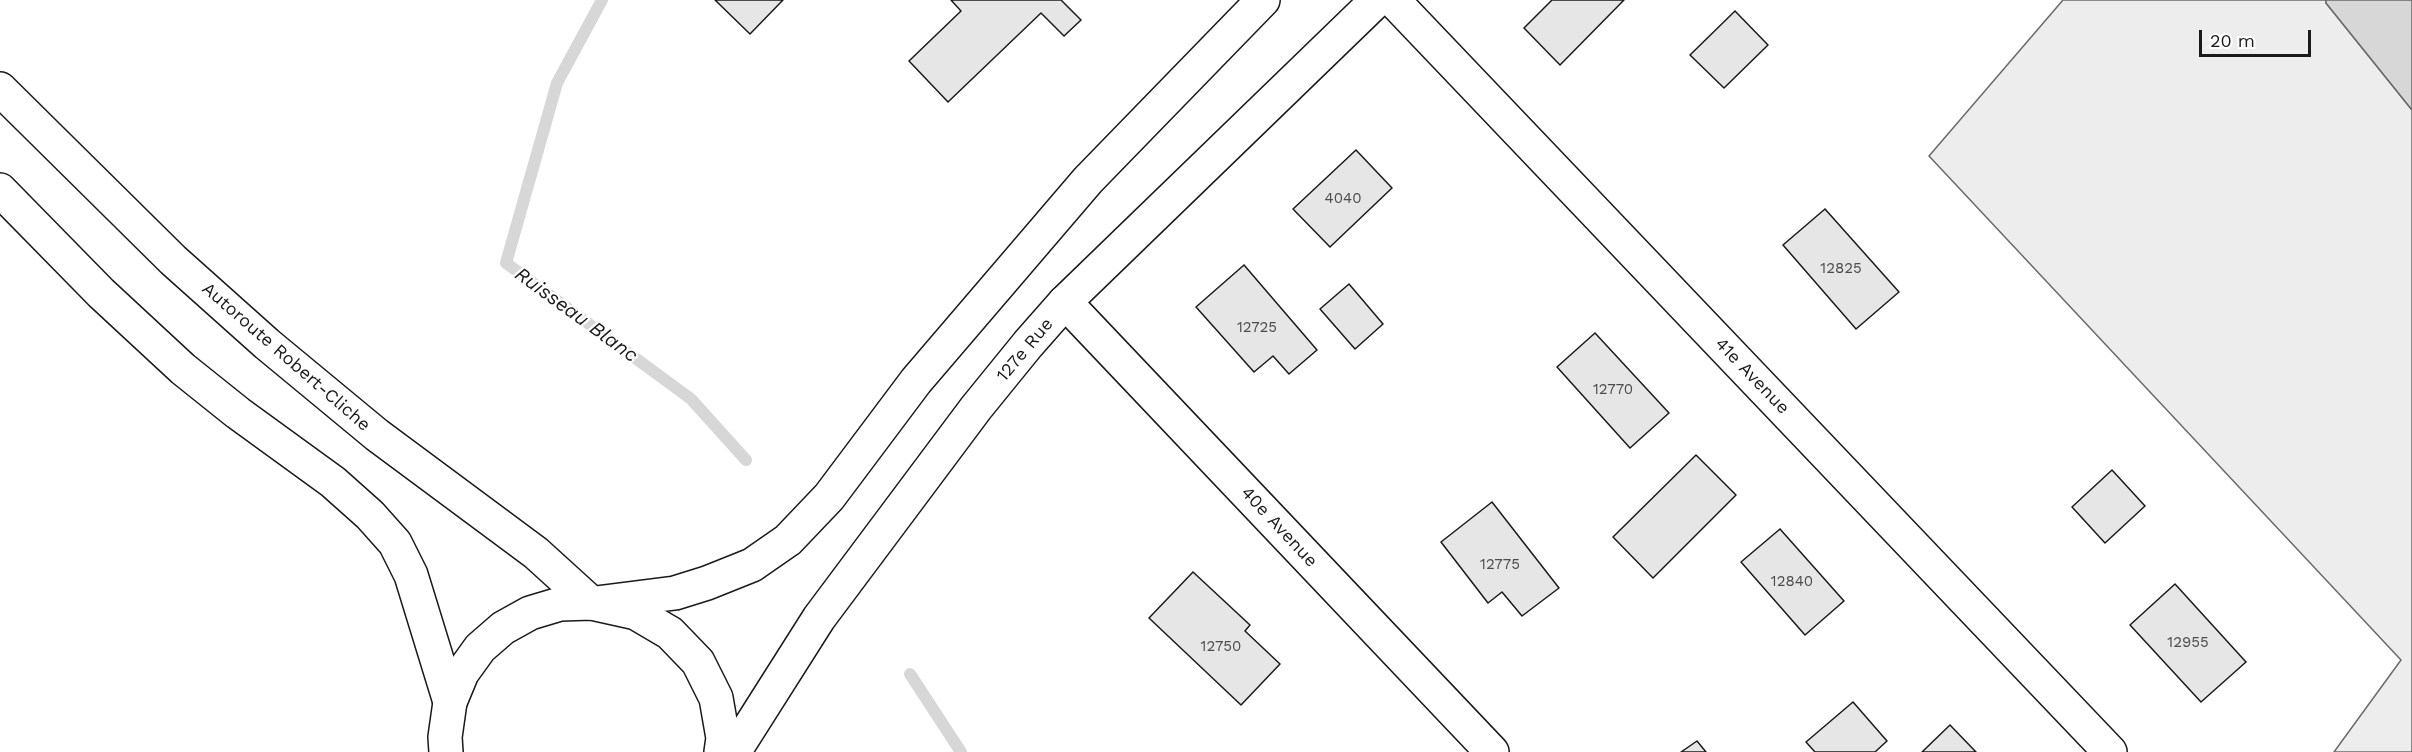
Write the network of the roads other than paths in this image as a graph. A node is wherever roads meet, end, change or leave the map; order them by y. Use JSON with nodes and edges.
{"nodes":[{"id":1,"x":1263,"y":0,"type":"edge"},
{"id":2,"x":1377,"y":0,"type":"edge"},
{"id":3,"x":1393,"y":0,"type":"edge"},
{"id":4,"x":0,"y":89,"type":"edge"},
{"id":5,"x":0,"y":190,"type":"edge"},
{"id":6,"x":1065,"y":302,"type":"junction"},
{"id":7,"x":594,"y":603,"type":"junction"},
{"id":8,"x":450,"y":704,"type":"junction"},
{"id":9,"x":421,"y":752,"type":"edge"},
{"id":10,"x":446,"y":752,"type":"edge"},
{"id":11,"x":721,"y":752,"type":"edge"},
{"id":12,"x":734,"y":752,"type":"edge"},
{"id":13,"x":1492,"y":752,"type":"edge"},
{"id":14,"x":2110,"y":752,"type":"edge"}],
"edges":[{"from":1,"to":7,"type":"main road"},
{"from":2,"to":6,"type":"main road","name":"127e Rue"},
{"from":3,"to":14,"type":"main road","name":"41e Avenue"},
{"from":4,"to":7,"type":"main road","name":"Autoroute Robert-Cliche"},
{"from":5,"to":8,"type":"main road"},
{"from":6,"to":12,"type":"main road","name":"127e Rue"},
{"from":6,"to":13,"type":"main road","name":"40e Avenue"},
{"from":7,"to":8,"type":"main road"},
{"from":7,"to":11,"type":"main road"},
{"from":8,"to":9,"type":"main road"},
{"from":8,"to":10,"type":"main road"}]}
